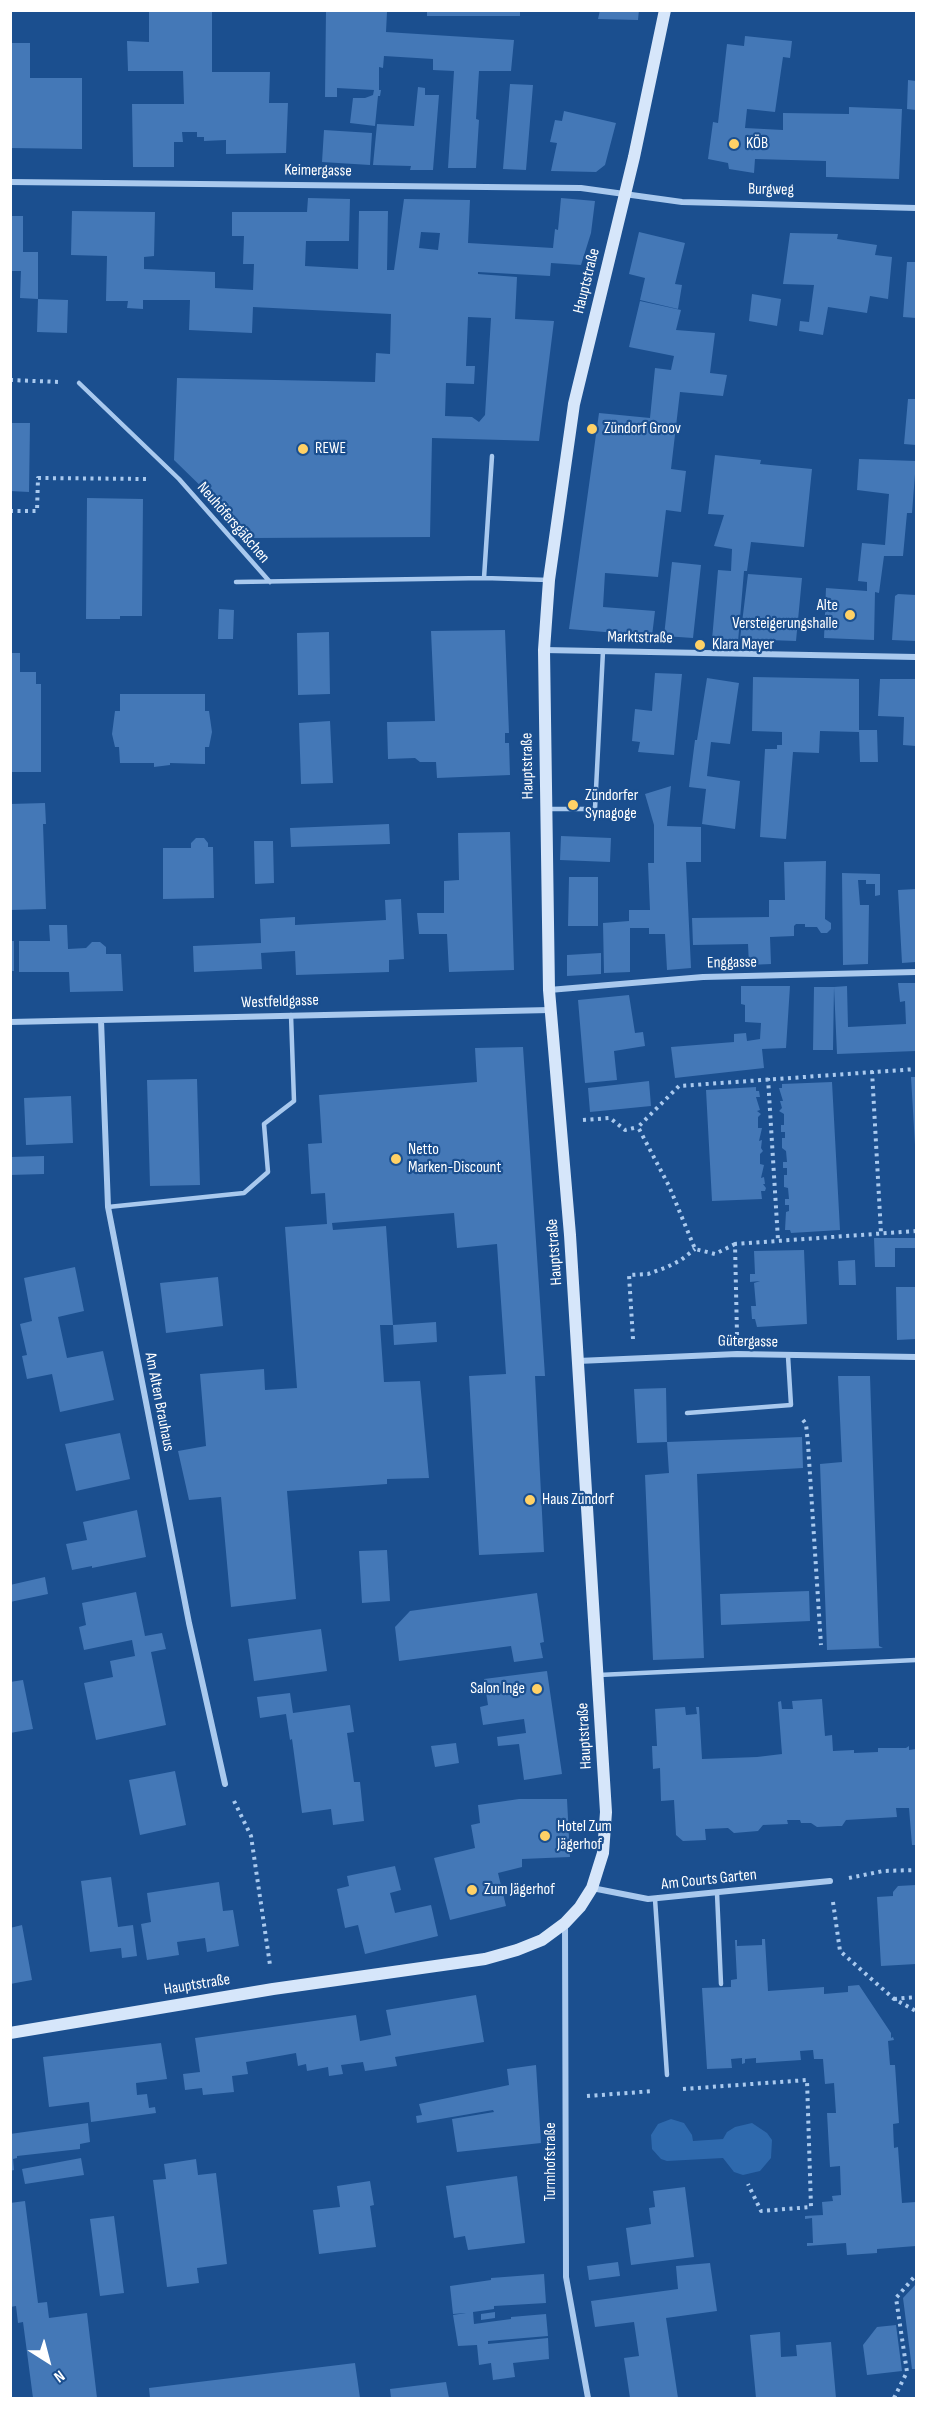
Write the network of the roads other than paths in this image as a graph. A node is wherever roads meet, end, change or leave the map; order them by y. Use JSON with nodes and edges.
{"nodes":[{"id":1,"x":665,"y":10,"type":"edge"},
{"id":2,"x":10,"y":182,"type":"edge"},
{"id":3,"x":625,"y":193,"type":"junction"},
{"id":4,"x":916,"y":208,"type":"edge"},
{"id":5,"x":79,"y":383,"type":"road end"},
{"id":6,"x":492,"y":456,"type":"dead end"},
{"id":7,"x":484,"y":578,"type":"junction"},
{"id":8,"x":549,"y":580,"type":"junction"},
{"id":9,"x":236,"y":582,"type":"dead end"},
{"id":10,"x":270,"y":582,"type":"junction"},
{"id":11,"x":544,"y":650,"type":"junction"},
{"id":12,"x":603,"y":651,"type":"junction"},
{"id":13,"x":916,"y":657,"type":"edge"},
{"id":14,"x":546,"y":809,"type":"junction"},
{"id":15,"x":916,"y":972,"type":"edge"},
{"id":16,"x":549,"y":990,"type":"junction"},
{"id":17,"x":551,"y":1010,"type":"junction"},
{"id":18,"x":291,"y":1015,"type":"junction"},
{"id":19,"x":100,"y":1020,"type":"junction"},
{"id":20,"x":10,"y":1022,"type":"edge"},
{"id":21,"x":108,"y":1207,"type":"junction"},
{"id":22,"x":788,"y":1356,"type":"junction"},
{"id":23,"x":916,"y":1357,"type":"edge"},
{"id":24,"x":578,"y":1361,"type":"junction"},
{"id":25,"x":687,"y":1413,"type":"dead end"},
{"id":26,"x":916,"y":1660,"type":"edge"},
{"id":27,"x":598,"y":1675,"type":"junction"},
{"id":28,"x":225,"y":1784,"type":"road end"},
{"id":29,"x":830,"y":1881,"type":"road end"},
{"id":30,"x":592,"y":1888,"type":"junction"},
{"id":31,"x":717,"y":1893,"type":"junction"},
{"id":32,"x":655,"y":1899,"type":"junction"},
{"id":33,"x":565,"y":1923,"type":"junction"},
{"id":34,"x":721,"y":1984,"type":"dead end"},
{"id":35,"x":10,"y":2033,"type":"edge"},
{"id":36,"x":667,"y":2075,"type":"dead end"},
{"id":37,"x":588,"y":2398,"type":"edge"}],
"edges":[{"from":1,"to":3,"type":"main road","name":"Hauptstraße"},
{"from":2,"to":3,"type":"street","name":"Keimergasse"},
{"from":3,"to":4,"type":"street","name":"Burgweg"},
{"from":3,"to":8,"type":"main road","name":"Hauptstraße"},
{"from":5,"to":10,"type":"lane","name":"Neuhöfersgäßchen"},
{"from":6,"to":7,"type":"lane"},
{"from":7,"to":8,"type":"lane","name":"Neuhöfersgäßchen"},
{"from":7,"to":10,"type":"lane","name":"Neuhöfersgäßchen"},
{"from":8,"to":11,"type":"main road","name":"Hauptstraße"},
{"from":9,"to":10,"type":"lane"},
{"from":11,"to":12,"type":"street","name":"Marktstraße"},
{"from":11,"to":14,"type":"main road","name":"Hauptstraße"},
{"from":12,"to":13,"type":"street","name":"Marktstraße"},
{"from":12,"to":14,"type":"lane"},
{"from":14,"to":16,"type":"main road","name":"Hauptstraße"},
{"from":15,"to":16,"type":"street","name":"Enggasse"},
{"from":16,"to":17,"type":"main road","name":"Hauptstraße"},
{"from":17,"to":18,"type":"street","name":"Westfeldgasse"},
{"from":17,"to":24,"type":"main road","name":"Hauptstraße"},
{"from":18,"to":19,"type":"street","name":"Westfeldgasse"},
{"from":18,"to":21,"type":"lane"},
{"from":19,"to":20,"type":"street","name":"Westfeldgasse"},
{"from":19,"to":21,"type":"street","name":"Am Alten Brauhaus"},
{"from":21,"to":28,"type":"street","name":"Am Alten Brauhaus"},
{"from":22,"to":23,"type":"street","name":"Gütergasse"},
{"from":22,"to":24,"type":"street","name":"Gütergasse"},
{"from":22,"to":25,"type":"lane"},
{"from":24,"to":27,"type":"main road","name":"Hauptstraße"},
{"from":26,"to":27,"type":"lane"},
{"from":27,"to":30,"type":"main road","name":"Hauptstraße"},
{"from":29,"to":31,"type":"street","name":"Am Courts Garten"},
{"from":30,"to":32,"type":"street","name":"Am Courts Garten"},
{"from":30,"to":33,"type":"main road","name":"Hauptstraße"},
{"from":31,"to":32,"type":"street","name":"Am Courts Garten"},
{"from":31,"to":34,"type":"lane"},
{"from":32,"to":36,"type":"lane"},
{"from":33,"to":35,"type":"main road","name":"Hauptstraße"},
{"from":33,"to":37,"type":"street","name":"Turmhofstraße"}]}
